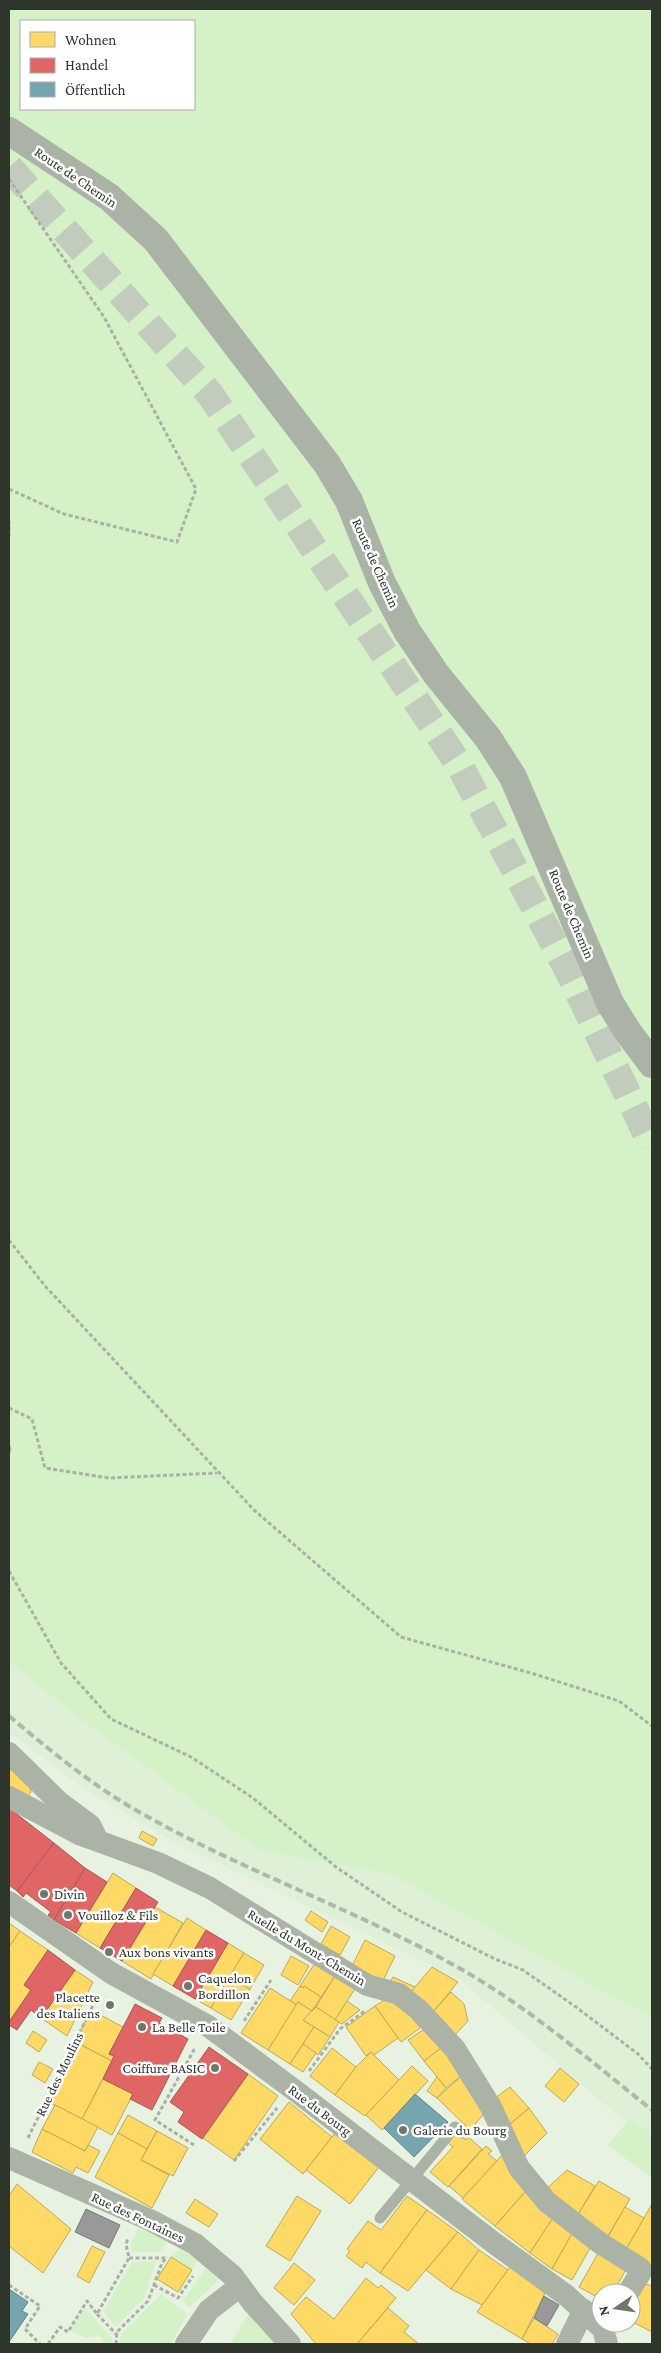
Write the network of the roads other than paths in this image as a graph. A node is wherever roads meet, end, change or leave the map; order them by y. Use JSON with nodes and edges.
{"nodes":[{"id":1,"x":9,"y":131,"type":"edge"},
{"id":2,"x":652,"y":1064,"type":"edge"},
{"id":3,"x":9,"y":1753,"type":"edge"},
{"id":4,"x":9,"y":1797,"type":"edge"},
{"id":5,"x":98,"y":1841,"type":"junction"},
{"id":6,"x":9,"y":1902,"type":"edge"},
{"id":7,"x":455,"y":2127,"type":"dead end"},
{"id":8,"x":11,"y":2165,"type":"edge"},
{"id":9,"x":410,"y":2179,"type":"junction"},
{"id":10,"x":380,"y":2218,"type":"dead end"},
{"id":11,"x":634,"y":2283,"type":"edge"},
{"id":12,"x":240,"y":2286,"type":"junction"},
{"id":13,"x":584,"y":2310,"type":"junction"},
{"id":14,"x":591,"y":2317,"type":"edge"},
{"id":15,"x":186,"y":2344,"type":"edge"},
{"id":16,"x":290,"y":2344,"type":"edge"},
{"id":17,"x":566,"y":2344,"type":"edge"}],
"edges":[{"from":1,"to":2,"type":"street","name":"Route de Chemin"},
{"from":3,"to":5,"type":"street"},
{"from":4,"to":5,"type":"street","name":"Ruelle du Mont-Chemin"},
{"from":5,"to":11,"type":"street","name":"Ruelle du Mont-Chemin"},
{"from":6,"to":9,"type":"street","name":"Rue du Bourg"},
{"from":7,"to":9,"type":"lane"},
{"from":8,"to":12,"type":"street","name":"Rue des Fontaines"},
{"from":9,"to":10,"type":"lane"},
{"from":9,"to":13,"type":"street","name":"Rue du Bourg"},
{"from":12,"to":15,"type":"street"},
{"from":12,"to":16,"type":"street","name":"Rue des Fontaines"},
{"from":13,"to":14,"type":"street","name":"Rue du Bourg"},
{"from":13,"to":17,"type":"street"}]}
